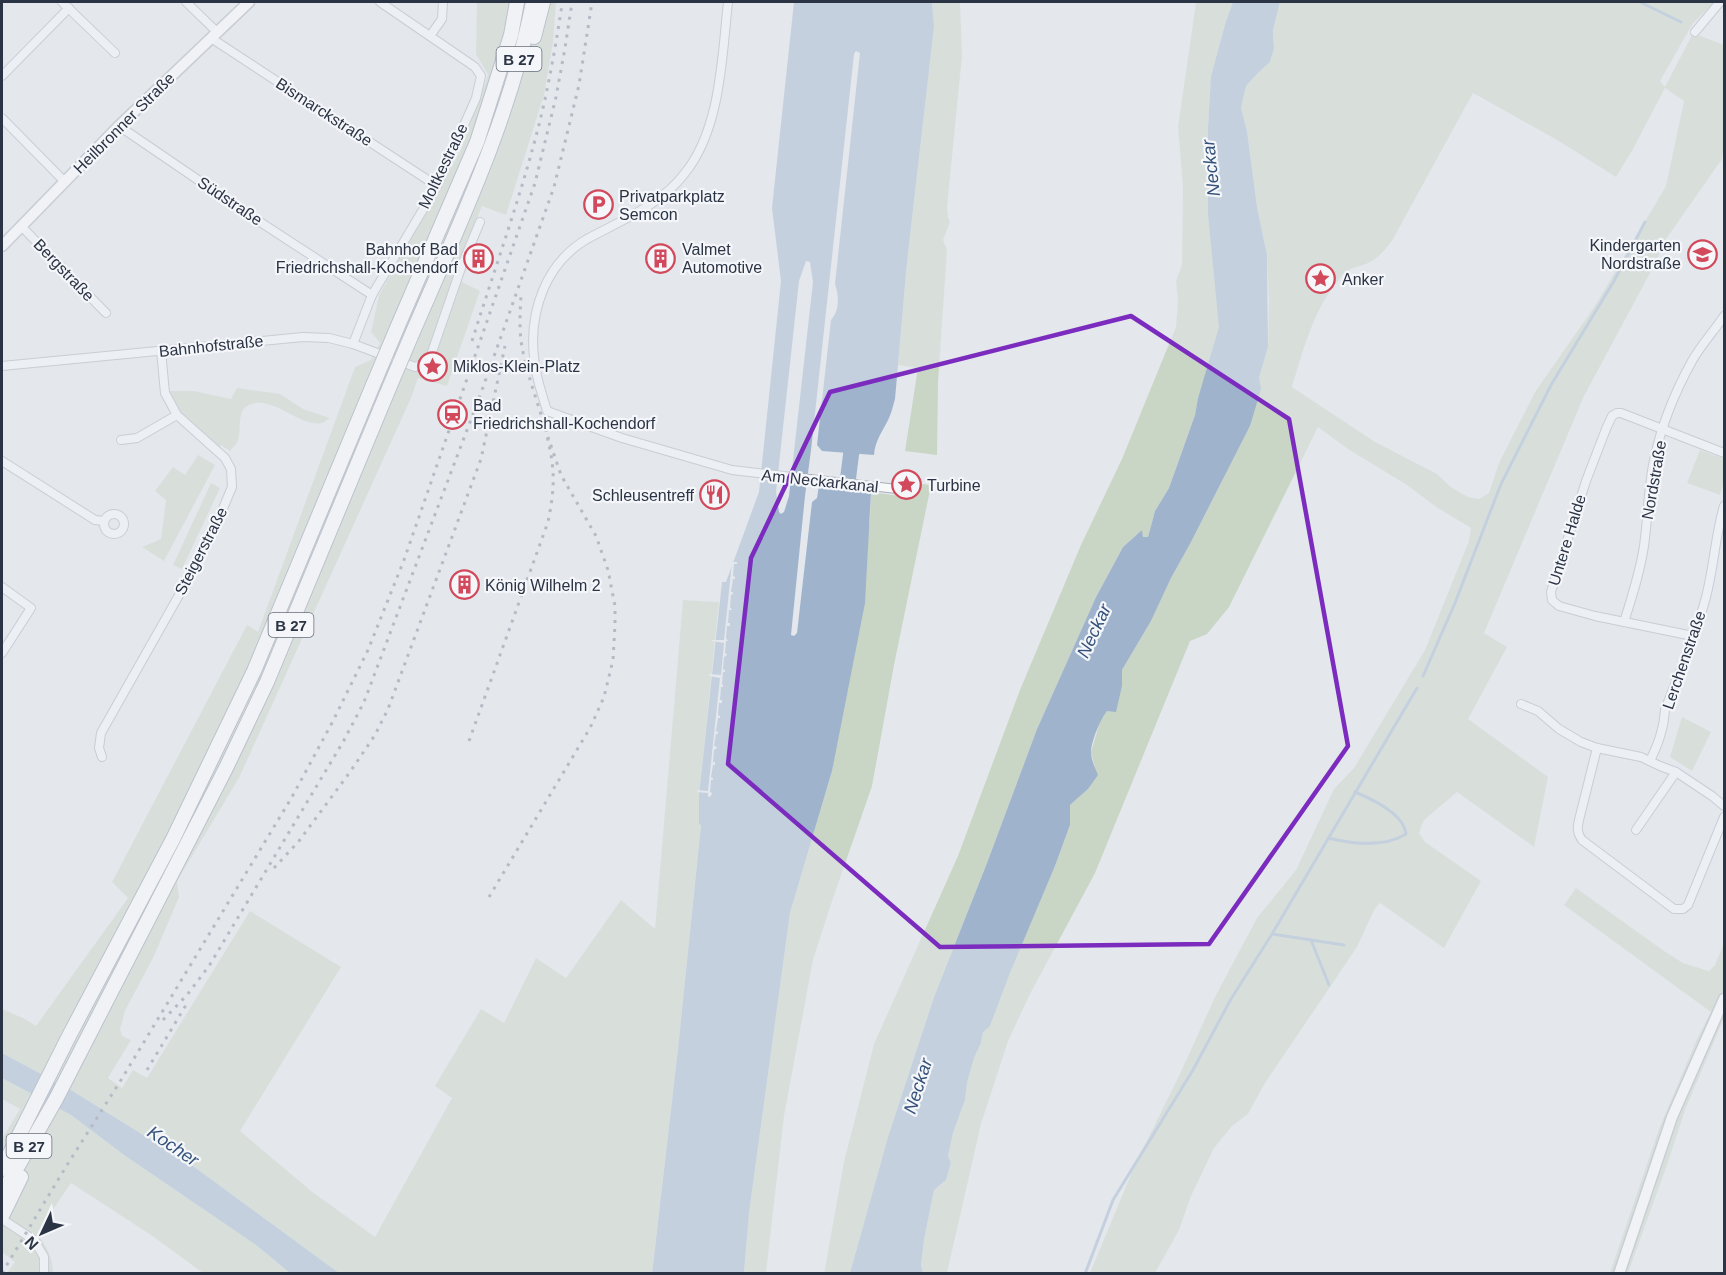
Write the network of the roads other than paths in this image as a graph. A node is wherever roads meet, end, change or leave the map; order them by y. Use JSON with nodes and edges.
{"nodes":[{"id":1,"x":62,"y":2,"type":"edge"},
{"id":2,"x":186,"y":2,"type":"edge"},
{"id":3,"x":249,"y":2,"type":"edge"},
{"id":4,"x":380,"y":2,"type":"edge"},
{"id":5,"x":443,"y":2,"type":"edge"},
{"id":6,"x":510,"y":2,"type":"edge"},
{"id":7,"x":517,"y":2,"type":"edge"},
{"id":8,"x":532,"y":2,"type":"edge"},
{"id":9,"x":543,"y":2,"type":"edge"},
{"id":10,"x":728,"y":2,"type":"edge"},
{"id":11,"x":1720,"y":2,"type":"edge"},
{"id":12,"x":69,"y":8,"type":"junction"},
{"id":13,"x":1695,"y":32,"type":"dead end"},
{"id":14,"x":214,"y":35,"type":"junction"},
{"id":15,"x":430,"y":36,"type":"junction"},
{"id":16,"x":115,"y":53,"type":"dead end"},
{"id":17,"x":502,"y":59,"type":"junction"},
{"id":18,"x":2,"y":76,"type":"edge"},
{"id":19,"x":503,"y":116,"type":"junction"},
{"id":20,"x":2,"y":118,"type":"edge"},
{"id":21,"x":119,"y":126,"type":"junction"},
{"id":22,"x":65,"y":182,"type":"junction"},
{"id":23,"x":437,"y":186,"type":"junction"},
{"id":24,"x":480,"y":222,"type":"dead end"},
{"id":25,"x":22,"y":226,"type":"junction"},
{"id":26,"x":2,"y":246,"type":"edge"},
{"id":27,"x":372,"y":295,"type":"junction"},
{"id":28,"x":106,"y":313,"type":"dead end"},
{"id":29,"x":1725,"y":316,"type":"edge"},
{"id":30,"x":353,"y":344,"type":"junction"},
{"id":31,"x":161,"y":351,"type":"junction"},
{"id":32,"x":2,"y":366,"type":"edge"},
{"id":33,"x":177,"y":415,"type":"junction"},
{"id":34,"x":1664,"y":429,"type":"junction"},
{"id":35,"x":122,"y":440,"type":"dead end"},
{"id":36,"x":1725,"y":453,"type":"edge"},
{"id":37,"x":2,"y":461,"type":"edge"},
{"id":38,"x":897,"y":489,"type":"dead end"},
{"id":39,"x":1725,"y":506,"type":"edge"},
{"id":40,"x":104,"y":521,"type":"dead end"},
{"id":41,"x":2,"y":587,"type":"edge"},
{"id":42,"x":1624,"y":622,"type":"junction"},
{"id":43,"x":1693,"y":636,"type":"junction"},
{"id":44,"x":2,"y":653,"type":"edge"},
{"id":45,"x":1521,"y":704,"type":"dead end"},
{"id":46,"x":1597,"y":748,"type":"junction"},
{"id":47,"x":102,"y":756,"type":"dead end"},
{"id":48,"x":1650,"y":761,"type":"junction"},
{"id":49,"x":1676,"y":772,"type":"junction"},
{"id":50,"x":1725,"y":806,"type":"edge"},
{"id":51,"x":1725,"y":817,"type":"edge"},
{"id":52,"x":1636,"y":830,"type":"dead end"},
{"id":53,"x":1725,"y":999,"type":"edge"},
{"id":54,"x":56,"y":1099,"type":"junction"},
{"id":55,"x":18,"y":1138,"type":"junction"},
{"id":56,"x":2,"y":1153,"type":"edge"},
{"id":57,"x":2,"y":1169,"type":"edge"},
{"id":58,"x":2,"y":1194,"type":"edge"},
{"id":59,"x":2,"y":1217,"type":"edge"},
{"id":60,"x":44,"y":1274,"type":"edge"},
{"id":61,"x":1619,"y":1274,"type":"edge"}],
"edges":[{"from":1,"to":12,"type":"street"},
{"from":2,"to":14,"type":"street","name":"Bismarckstraße"},
{"from":3,"to":14,"type":"main road","name":"Heilbronner Straße"},
{"from":4,"to":15,"type":"street","name":"Moltkestraße"},
{"from":5,"to":15,"type":"street"},
{"from":6,"to":17,"type":"highway"},
{"from":7,"to":17,"type":"highway","number":"B 27"},
{"from":8,"to":19,"type":"highway","number":"B 27"},
{"from":9,"to":19,"type":"highway"},
{"from":10,"to":38,"type":"street","name":"Am Neckarkanal"},
{"from":11,"to":13,"type":"street"},
{"from":12,"to":16,"type":"street"},
{"from":12,"to":18,"type":"street"},
{"from":14,"to":21,"type":"main road","name":"Heilbronner Straße"},
{"from":14,"to":23,"type":"street","name":"Bismarckstraße"},
{"from":15,"to":23,"type":"street","name":"Moltkestraße"},
{"from":17,"to":55,"type":"highway","number":"B 27","bridge":true},
{"from":19,"to":54,"type":"highway","number":"B 27","bridge":true},
{"from":20,"to":22,"type":"street"},
{"from":21,"to":22,"type":"main road","name":"Heilbronner Straße"},
{"from":21,"to":27,"type":"street","name":"Südstraße"},
{"from":22,"to":25,"type":"main road","name":"Heilbronner Straße"},
{"from":23,"to":27,"type":"street","name":"Moltkestraße"},
{"from":24,"to":30,"type":"street","name":"Bahnhofstraße"},
{"from":25,"to":26,"type":"main road","name":"Heilbronner Straße"},
{"from":25,"to":28,"type":"street","name":"Bergstraße"},
{"from":27,"to":30,"type":"street","name":"Moltkestraße"},
{"from":29,"to":34,"type":"street","name":"Nordstraße"},
{"from":30,"to":31,"type":"street","name":"Bahnhofstraße"},
{"from":31,"to":32,"type":"street","name":"Bahnhofstraße"},
{"from":31,"to":33,"type":"street","name":"Steigerstraße"},
{"from":33,"to":35,"type":"street"},
{"from":33,"to":47,"type":"street","name":"Steigerstraße"},
{"from":34,"to":36,"type":"street"},
{"from":34,"to":42,"type":"street","name":"Nordstraße"},
{"from":34,"to":42,"type":"street","name":"Untere Halde"},
{"from":37,"to":40,"type":"street"},
{"from":39,"to":43,"type":"street","name":"Lerchenstraße"},
{"from":41,"to":44,"type":"street"},
{"from":42,"to":43,"type":"street","name":"Untere Halde"},
{"from":43,"to":48,"type":"street","name":"Lerchenstraße"},
{"from":45,"to":46,"type":"street"},
{"from":46,"to":48,"type":"street"},
{"from":46,"to":51,"type":"street"},
{"from":48,"to":49,"type":"street"},
{"from":49,"to":50,"type":"street"},
{"from":49,"to":52,"type":"street"},
{"from":53,"to":61,"type":"main road"},
{"from":54,"to":58,"type":"highway","number":"B 27"},
{"from":54,"to":59,"type":"highway"},
{"from":55,"to":56,"type":"highway"},
{"from":55,"to":57,"type":"highway","number":"B 27"},
{"from":59,"to":60,"type":"street"}]}
